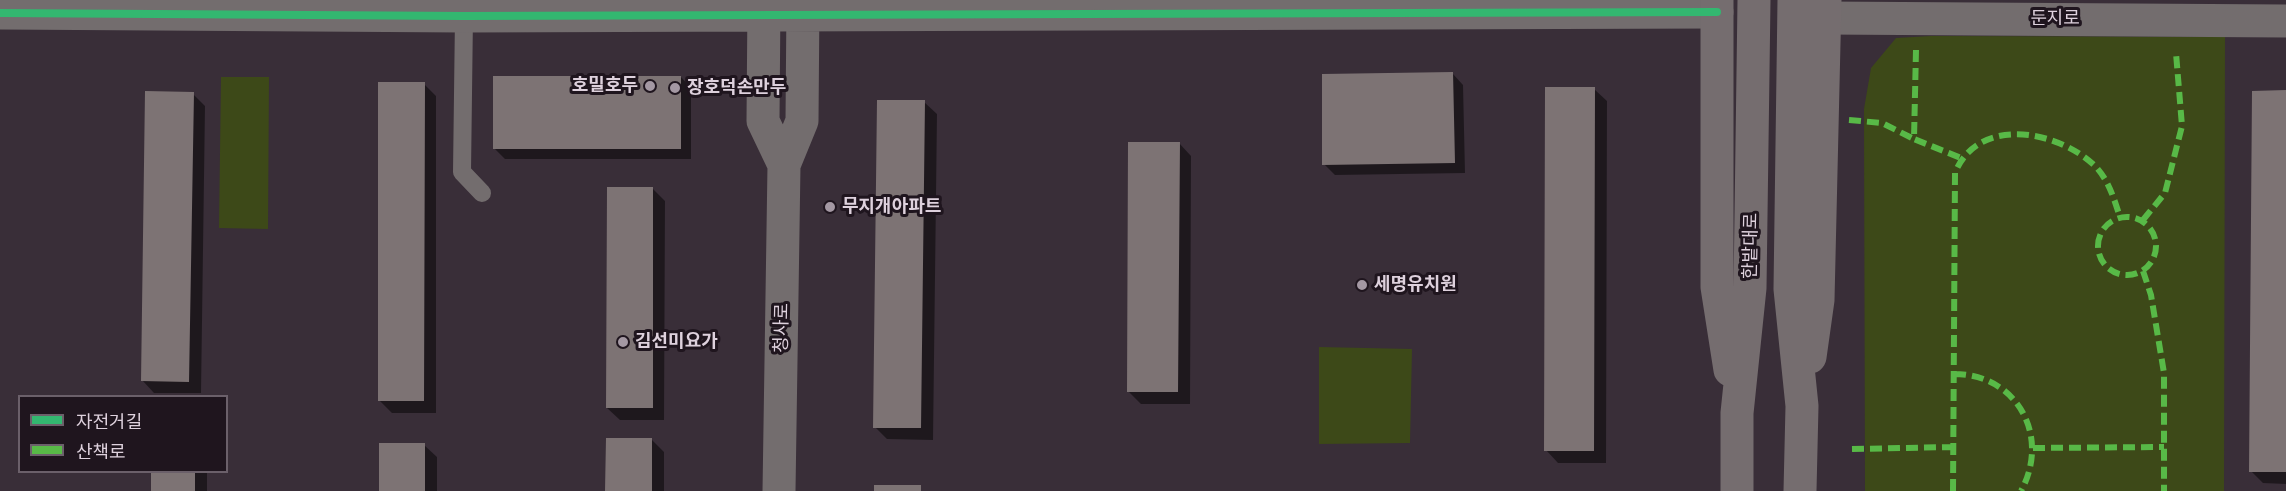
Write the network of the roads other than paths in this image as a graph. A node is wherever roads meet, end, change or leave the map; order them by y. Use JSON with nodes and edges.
{"nodes":[{"id":1,"x":1754,"y":0,"type":"edge"},
{"id":2,"x":1794,"y":0,"type":"edge"},
{"id":3,"x":132,"y":6,"type":"edge"},
{"id":4,"x":1717,"y":6,"type":"edge"},
{"id":5,"x":764,"y":7,"type":"edge"},
{"id":6,"x":803,"y":7,"type":"edge"},
{"id":7,"x":1264,"y":7,"type":"edge"},
{"id":8,"x":1825,"y":9,"type":"edge"},
{"id":9,"x":0,"y":13,"type":"edge"},
{"id":10,"x":464,"y":16,"type":"junction"},
{"id":11,"x":2286,"y":21,"type":"edge"},
{"id":12,"x":784,"y":165,"type":"junction"},
{"id":13,"x":482,"y":193,"type":"dead end"},
{"id":14,"x":1802,"y":406,"type":"junction"},
{"id":15,"x":1737,"y":413,"type":"junction"},
{"id":16,"x":779,"y":491,"type":"edge"},
{"id":17,"x":1737,"y":491,"type":"edge"},
{"id":18,"x":1800,"y":491,"type":"edge"}],
"edges":[{"from":1,"to":15,"type":"main road","name":"한밭대로"},
{"from":2,"to":14,"type":"main road"},
{"from":3,"to":9,"type":"street"},
{"from":3,"to":10,"type":"street"},
{"from":4,"to":7,"type":"street"},
{"from":4,"to":15,"type":"main road"},
{"from":5,"to":6,"type":"street"},
{"from":5,"to":10,"type":"street"},
{"from":5,"to":12,"type":"street","name":"청사로"},
{"from":6,"to":7,"type":"street"},
{"from":6,"to":12,"type":"street","name":"청사로"},
{"from":8,"to":11,"type":"street","name":"둔지로"},
{"from":8,"to":14,"type":"main road"},
{"from":10,"to":13,"type":"lane"},
{"from":12,"to":16,"type":"street","name":"청사로"},
{"from":14,"to":18,"type":"main road"},
{"from":15,"to":17,"type":"main road","name":"한밭대로"}]}
